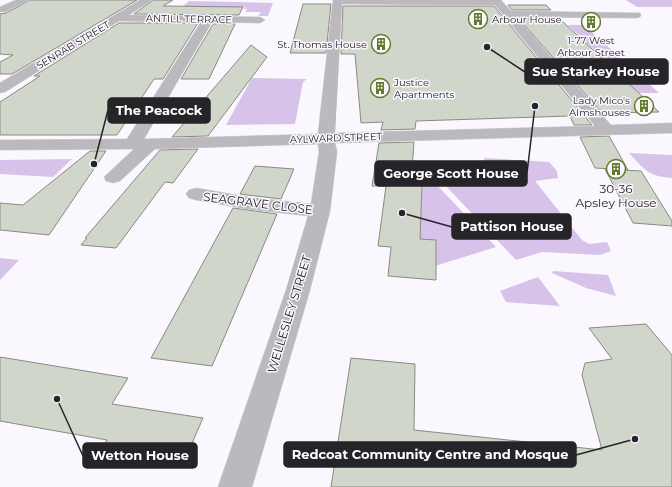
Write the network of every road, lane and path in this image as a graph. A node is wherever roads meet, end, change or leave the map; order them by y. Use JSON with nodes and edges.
{"nodes":[{"id":1,"x":24,"y":0,"type":"edge"},
{"id":2,"x":147,"y":0,"type":"edge"},
{"id":3,"x":338,"y":1,"type":"edge"},
{"id":4,"x":497,"y":1,"type":"edge"},
{"id":5,"x":1,"y":10,"type":"edge"},
{"id":6,"x":17,"y":12,"type":"dead end"},
{"id":7,"x":509,"y":14,"type":"junction"},
{"id":8,"x":636,"y":15,"type":"dead end"},
{"id":9,"x":118,"y":18,"type":"junction"},
{"id":10,"x":208,"y":20,"type":"junction"},
{"id":11,"x":260,"y":20,"type":"dead end"},
{"id":12,"x":0,"y":89,"type":"edge"},
{"id":13,"x":672,"y":128,"type":"edge"},
{"id":14,"x":607,"y":130,"type":"junction"},
{"id":15,"x":326,"y":138,"type":"junction"},
{"id":16,"x":132,"y":144,"type":"junction"},
{"id":17,"x":151,"y":144,"type":"junction"},
{"id":18,"x":0,"y":145,"type":"edge"},
{"id":19,"x":113,"y":177,"type":"dead end"},
{"id":20,"x":196,"y":194,"type":"dead end"},
{"id":21,"x":320,"y":210,"type":"junction"},
{"id":22,"x":235,"y":487,"type":"edge"}],
"edges":[{"from":1,"to":5,"type":"street"},
{"from":2,"to":9,"type":"street","name":"SENRAB STREET"},
{"from":3,"to":4,"type":"street"},
{"from":3,"to":15,"type":"street","name":"WELLESLEY STREET"},
{"from":4,"to":7,"type":"street"},
{"from":5,"to":6,"type":"street"},
{"from":7,"to":8,"type":"street"},
{"from":7,"to":14,"type":"street"},
{"from":9,"to":10,"type":"street","name":"ANTILL TERRACE"},
{"from":9,"to":12,"type":"street","name":"SENRAB STREET"},
{"from":10,"to":11,"type":"street","name":"ANTILL TERRACE"},
{"from":10,"to":16,"type":"street"},
{"from":13,"to":14,"type":"street","name":"AYLWARD STREET"},
{"from":14,"to":15,"type":"street","name":"AYLWARD STREET"},
{"from":15,"to":17,"type":"street","name":"AYLWARD STREET"},
{"from":15,"to":21,"type":"street","name":"WELLESLEY STREET"},
{"from":16,"to":17,"type":"street","name":"AYLWARD STREET"},
{"from":16,"to":18,"type":"street","name":"AYLWARD STREET"},
{"from":17,"to":19,"type":"street"},
{"from":20,"to":21,"type":"street","name":"SEAGRAVE CLOSE"},
{"from":21,"to":22,"type":"street","name":"WELLESLEY STREET"}]}
